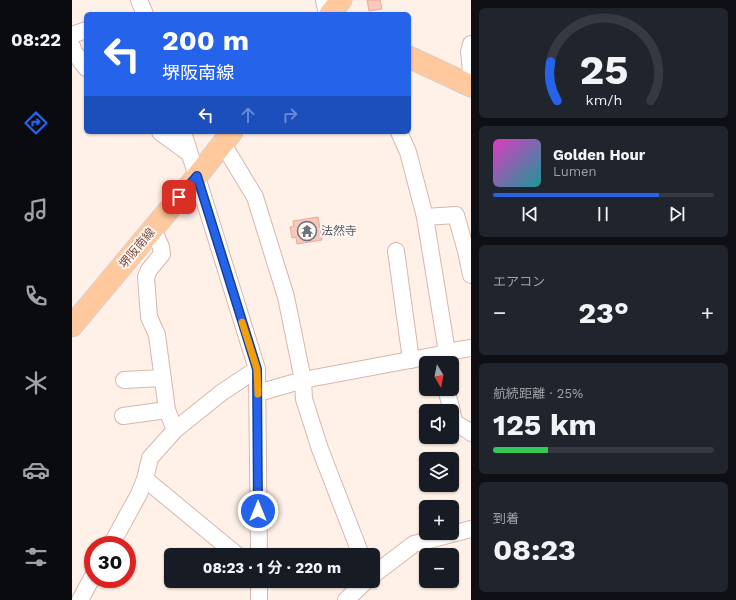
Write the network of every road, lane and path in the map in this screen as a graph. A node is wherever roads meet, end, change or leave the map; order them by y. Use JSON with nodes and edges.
{"nodes":[{"id":1,"x":324,"y":0,"type":"edge"},
{"id":2,"x":342,"y":0,"type":"edge"},
{"id":3,"x":327,"y":12,"type":"edge"},
{"id":4,"x":330,"y":12,"type":"edge"},
{"id":5,"x":84,"y":31,"type":"edge"},
{"id":6,"x":72,"y":35,"type":"edge"},
{"id":7,"x":72,"y":46,"type":"edge"},
{"id":8,"x":470,"y":49,"type":"edge"},
{"id":9,"x":411,"y":59,"type":"edge"},
{"id":10,"x":84,"y":65,"type":"edge"},
{"id":11,"x":471,"y":71,"type":"edge"},
{"id":12,"x":471,"y":86,"type":"edge"},
{"id":13,"x":163,"y":134,"type":"edge"},
{"id":14,"x":184,"y":134,"type":"edge"},
{"id":15,"x":400,"y":134,"type":"edge"},
{"id":16,"x":228,"y":138,"type":"edge"},
{"id":17,"x":190,"y":154,"type":"junction"},
{"id":18,"x":197,"y":176,"type":"junction"},
{"id":19,"x":425,"y":217,"type":"junction"},
{"id":20,"x":153,"y":229,"type":"junction"},
{"id":21,"x":396,"y":251,"type":"dead end"},
{"id":22,"x":471,"y":275,"type":"edge"},
{"id":23,"x":72,"y":326,"type":"edge"},
{"id":24,"x":471,"y":348,"type":"edge"},
{"id":25,"x":441,"y":356,"type":"edge"},
{"id":26,"x":444,"y":356,"type":"edge"},
{"id":27,"x":419,"y":359,"type":"edge"},
{"id":28,"x":411,"y":360,"type":"junction"},
{"id":29,"x":257,"y":369,"type":"junction"},
{"id":30,"x":163,"y":378,"type":"junction"},
{"id":31,"x":124,"y":380,"type":"dead end"},
{"id":32,"x":303,"y":380,"type":"junction"},
{"id":33,"x":258,"y":393,"type":"junction"},
{"id":34,"x":166,"y":410,"type":"junction"},
{"id":35,"x":123,"y":416,"type":"dead end"},
{"id":36,"x":459,"y":425,"type":"edge"},
{"id":37,"x":174,"y":430,"type":"junction"},
{"id":38,"x":471,"y":433,"type":"edge"},
{"id":39,"x":145,"y":479,"type":"junction"},
{"id":40,"x":471,"y":529,"type":"edge"},
{"id":41,"x":116,"y":536,"type":"edge"},
{"id":42,"x":229,"y":548,"type":"edge"},
{"id":43,"x":259,"y":548,"type":"edge"},
{"id":44,"x":358,"y":548,"type":"edge"},
{"id":45,"x":380,"y":570,"type":"edge"},
{"id":46,"x":86,"y":588,"type":"edge"},
{"id":47,"x":259,"y":588,"type":"edge"},
{"id":48,"x":359,"y":588,"type":"edge"},
{"id":49,"x":80,"y":600,"type":"edge"},
{"id":50,"x":259,"y":600,"type":"edge"},
{"id":51,"x":346,"y":600,"type":"edge"}],
"edges":[{"from":1,"to":3,"type":"street"},
{"from":2,"to":4,"type":"main road"},
{"from":5,"to":6,"type":"street"},
{"from":7,"to":10,"type":"street"},
{"from":8,"to":11,"type":"street"},
{"from":9,"to":12,"type":"main road"},
{"from":13,"to":17,"type":"street"},
{"from":14,"to":17,"type":"street"},
{"from":15,"to":19,"type":"street"},
{"from":16,"to":18,"type":"main road","name":"堺阪南線"},
{"from":16,"to":32,"type":"street"},
{"from":17,"to":18,"type":"street"},
{"from":18,"to":20,"type":"main road","name":"堺阪南線"},
{"from":18,"to":29,"type":"street"},
{"from":19,"to":22,"type":"street"},
{"from":19,"to":25,"type":"street"},
{"from":20,"to":23,"type":"main road","name":"堺阪南線"},
{"from":20,"to":30,"type":"street"},
{"from":21,"to":28,"type":"street"},
{"from":24,"to":26,"type":"street"},
{"from":27,"to":28,"type":"street"},
{"from":28,"to":32,"type":"street"},
{"from":29,"to":33,"type":"street"},
{"from":29,"to":37,"type":"street"},
{"from":30,"to":31,"type":"street"},
{"from":30,"to":34,"type":"street"},
{"from":32,"to":33,"type":"street"},
{"from":32,"to":44,"type":"street"},
{"from":33,"to":43,"type":"street"},
{"from":34,"to":35,"type":"street"},
{"from":34,"to":37,"type":"street"},
{"from":36,"to":38,"type":"street"},
{"from":37,"to":39,"type":"street"},
{"from":39,"to":41,"type":"street"},
{"from":39,"to":42,"type":"street"},
{"from":40,"to":45,"type":"street"},
{"from":46,"to":49,"type":"street"},
{"from":47,"to":50,"type":"street"},
{"from":48,"to":51,"type":"street"}]}
